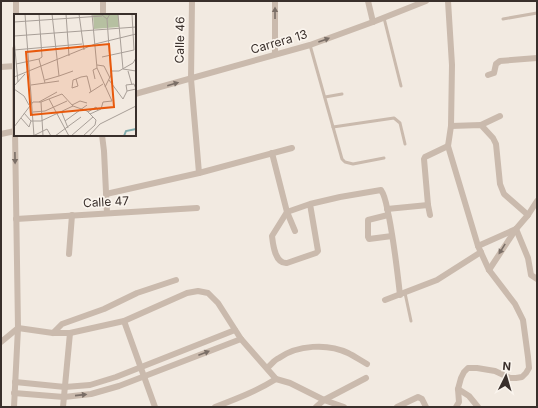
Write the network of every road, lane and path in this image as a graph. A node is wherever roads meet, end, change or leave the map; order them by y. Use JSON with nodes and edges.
{"nodes":[{"id":1,"x":16,"y":1,"type":"edge"},
{"id":2,"x":103,"y":1,"type":"edge"},
{"id":3,"x":192,"y":1,"type":"edge"},
{"id":4,"x":275,"y":1,"type":"edge"},
{"id":5,"x":368,"y":1,"type":"edge"},
{"id":6,"x":426,"y":1,"type":"edge"},
{"id":7,"x":448,"y":1,"type":"edge"},
{"id":8,"x":537,"y":13,"type":"edge"},
{"id":9,"x":16,"y":14,"type":"edge"},
{"id":10,"x":103,"y":14,"type":"edge"},
{"id":11,"x":384,"y":18,"type":"junction"},
{"id":12,"x":503,"y":20,"type":"dead end"},
{"id":13,"x":373,"y":22,"type":"junction"},
{"id":14,"x":310,"y":45,"type":"junction"},
{"id":15,"x":275,"y":54,"type":"junction"},
{"id":16,"x":537,"y":58,"type":"edge"},
{"id":17,"x":14,"y":66,"type":"edge"},
{"id":18,"x":1,"y":67,"type":"edge"},
{"id":19,"x":488,"y":75,"type":"dead end"},
{"id":20,"x":191,"y":79,"type":"junction"},
{"id":21,"x":401,"y":86,"type":"dead end"},
{"id":22,"x":136,"y":94,"type":"edge"},
{"id":23,"x":342,"y":94,"type":"dead end"},
{"id":24,"x":325,"y":97,"type":"junction"},
{"id":25,"x":500,"y":116,"type":"dead end"},
{"id":26,"x":481,"y":125,"type":"junction"},
{"id":27,"x":451,"y":126,"type":"junction"},
{"id":28,"x":333,"y":127,"type":"junction"},
{"id":29,"x":14,"y":131,"type":"edge"},
{"id":30,"x":1,"y":134,"type":"edge"},
{"id":31,"x":15,"y":136,"type":"edge"},
{"id":32,"x":102,"y":136,"type":"edge"},
{"id":33,"x":405,"y":144,"type":"dead end"},
{"id":34,"x":448,"y":146,"type":"junction"},
{"id":35,"x":292,"y":148,"type":"dead end"},
{"id":36,"x":272,"y":153,"type":"junction"},
{"id":37,"x":384,"y":158,"type":"dead end"},
{"id":38,"x":199,"y":173,"type":"junction"},
{"id":39,"x":106,"y":194,"type":"junction"},
{"id":40,"x":537,"y":201,"type":"edge"},
{"id":41,"x":310,"y":204,"type":"junction"},
{"id":42,"x":428,"y":205,"type":"junction"},
{"id":43,"x":197,"y":208,"type":"dead end"},
{"id":44,"x":287,"y":212,"type":"junction"},
{"id":45,"x":388,"y":212,"type":"junction"},
{"id":46,"x":107,"y":213,"type":"junction"},
{"id":47,"x":72,"y":215,"type":"junction"},
{"id":48,"x":430,"y":215,"type":"dead end"},
{"id":49,"x":528,"y":215,"type":"junction"},
{"id":50,"x":16,"y":219,"type":"junction"},
{"id":51,"x":516,"y":229,"type":"junction"},
{"id":52,"x":295,"y":231,"type":"dead end"},
{"id":53,"x":392,"y":236,"type":"junction"},
{"id":54,"x":478,"y":246,"type":"junction"},
{"id":55,"x":481,"y":252,"type":"junction"},
{"id":56,"x":68,"y":254,"type":"dead end"},
{"id":57,"x":489,"y":270,"type":"junction"},
{"id":58,"x":537,"y":278,"type":"edge"},
{"id":59,"x":176,"y":280,"type":"dead end"},
{"id":60,"x":403,"y":294,"type":"junction"},
{"id":61,"x":385,"y":300,"type":"dead end"},
{"id":62,"x":124,"y":321,"type":"junction"},
{"id":63,"x":411,"y":321,"type":"dead end"},
{"id":64,"x":18,"y":328,"type":"junction"},
{"id":65,"x":235,"y":330,"type":"junction"},
{"id":66,"x":70,"y":333,"type":"junction"},
{"id":67,"x":53,"y":334,"type":"junction"},
{"id":68,"x":240,"y":339,"type":"junction"},
{"id":69,"x":1,"y":342,"type":"edge"},
{"id":70,"x":367,"y":364,"type":"dead end"},
{"id":71,"x":141,"y":367,"type":"junction"},
{"id":72,"x":267,"y":368,"type":"junction"},
{"id":73,"x":144,"y":376,"type":"junction"},
{"id":74,"x":276,"y":378,"type":"junction"},
{"id":75,"x":366,"y":378,"type":"dead end"},
{"id":76,"x":15,"y":382,"type":"junction"},
{"id":77,"x":65,"y":387,"type":"junction"},
{"id":78,"x":458,"y":389,"type":"junction"},
{"id":79,"x":14,"y":393,"type":"junction"},
{"id":80,"x":64,"y":397,"type":"junction"},
{"id":81,"x":324,"y":400,"type":"junction"},
{"id":82,"x":14,"y":407,"type":"edge"},
{"id":83,"x":63,"y":407,"type":"edge"},
{"id":84,"x":155,"y":407,"type":"edge"},
{"id":85,"x":215,"y":407,"type":"edge"},
{"id":86,"x":316,"y":407,"type":"edge"},
{"id":87,"x":344,"y":407,"type":"edge"},
{"id":88,"x":397,"y":407,"type":"edge"},
{"id":89,"x":426,"y":407,"type":"edge"},
{"id":90,"x":456,"y":407,"type":"edge"},
{"id":91,"x":478,"y":407,"type":"edge"}],
"edges":[{"from":1,"to":9,"type":"street"},
{"from":2,"to":10,"type":"street"},
{"from":3,"to":20,"type":"street","name":"Calle 46"},
{"from":15,"to":4,"type":"street","one_way":true},
{"from":5,"to":13,"type":"street"},
{"from":6,"to":11,"type":"street","name":"Carrera 13"},
{"from":7,"to":27,"type":"street"},
{"from":8,"to":12,"type":"lane"},
{"from":11,"to":13,"type":"street","name":"Carrera 13"},
{"from":11,"to":21,"type":"lane"},
{"from":14,"to":13,"type":"street","name":"Carrera 13","one_way":true},
{"from":14,"to":15,"type":"street","name":"Carrera 13"},
{"from":14,"to":24,"type":"lane"},
{"from":15,"to":20,"type":"street","name":"Carrera 13"},
{"from":16,"to":19,"type":"street"},
{"from":17,"to":18,"type":"street"},
{"from":22,"to":20,"type":"street","name":"Carrera 13","one_way":true},
{"from":20,"to":38,"type":"street","name":"Calle 46"},
{"from":23,"to":24,"type":"lane"},
{"from":24,"to":28,"type":"lane"},
{"from":25,"to":26,"type":"street"},
{"from":26,"to":27,"type":"street"},
{"from":26,"to":49,"type":"street"},
{"from":27,"to":34,"type":"street"},
{"from":28,"to":33,"type":"lane"},
{"from":28,"to":37,"type":"lane"},
{"from":29,"to":30,"type":"street"},
{"from":31,"to":50,"type":"street","one_way":true},
{"from":32,"to":39,"type":"street"},
{"from":34,"to":42,"type":"street"},
{"from":34,"to":54,"type":"street"},
{"from":35,"to":36,"type":"street"},
{"from":36,"to":38,"type":"street"},
{"from":36,"to":44,"type":"street"},
{"from":38,"to":39,"type":"street"},
{"from":39,"to":46,"type":"street"},
{"from":40,"to":49,"type":"street"},
{"from":41,"to":44,"type":"street"},
{"from":41,"to":44,"type":"street"},
{"from":41,"to":45,"type":"street"},
{"from":42,"to":45,"type":"street"},
{"from":42,"to":48,"type":"street"},
{"from":43,"to":46,"type":"street","name":"Calle 47"},
{"from":44,"to":52,"type":"street"},
{"from":45,"to":53,"type":"street"},
{"from":45,"to":53,"type":"street"},
{"from":46,"to":47,"type":"street","name":"Calle 47"},
{"from":47,"to":50,"type":"street","name":"Calle 47"},
{"from":47,"to":56,"type":"street"},
{"from":49,"to":51,"type":"street"},
{"from":50,"to":64,"type":"street"},
{"from":51,"to":54,"type":"street"},
{"from":51,"to":57,"type":"street","one_way":true},
{"from":51,"to":58,"type":"street"},
{"from":53,"to":60,"type":"street"},
{"from":54,"to":55,"type":"street"},
{"from":55,"to":57,"type":"street"},
{"from":55,"to":60,"type":"street"},
{"from":57,"to":78,"type":"street"},
{"from":59,"to":67,"type":"street"},
{"from":60,"to":61,"type":"street"},
{"from":60,"to":63,"type":"lane"},
{"from":62,"to":65,"type":"street"},
{"from":62,"to":66,"type":"street"},
{"from":62,"to":71,"type":"street"},
{"from":64,"to":67,"type":"street"},
{"from":64,"to":69,"type":"street"},
{"from":64,"to":76,"type":"street"},
{"from":65,"to":68,"type":"street"},
{"from":65,"to":71,"type":"street"},
{"from":66,"to":67,"type":"street"},
{"from":66,"to":77,"type":"street"},
{"from":68,"to":72,"type":"street"},
{"from":73,"to":68,"type":"street","one_way":true},
{"from":70,"to":72,"type":"street"},
{"from":71,"to":73,"type":"street"},
{"from":71,"to":77,"type":"street"},
{"from":72,"to":74,"type":"street"},
{"from":80,"to":73,"type":"street","one_way":true},
{"from":73,"to":84,"type":"street"},
{"from":74,"to":81,"type":"street"},
{"from":74,"to":85,"type":"street"},
{"from":75,"to":81,"type":"street"},
{"from":76,"to":77,"type":"street"},
{"from":76,"to":79,"type":"street"},
{"from":77,"to":80,"type":"street"},
{"from":78,"to":90,"type":"street"},
{"from":78,"to":91,"type":"street"},
{"from":79,"to":80,"type":"street"},
{"from":79,"to":82,"type":"street"},
{"from":80,"to":83,"type":"street"},
{"from":81,"to":86,"type":"street"},
{"from":81,"to":87,"type":"street"},
{"from":88,"to":89,"type":"street"}]}
